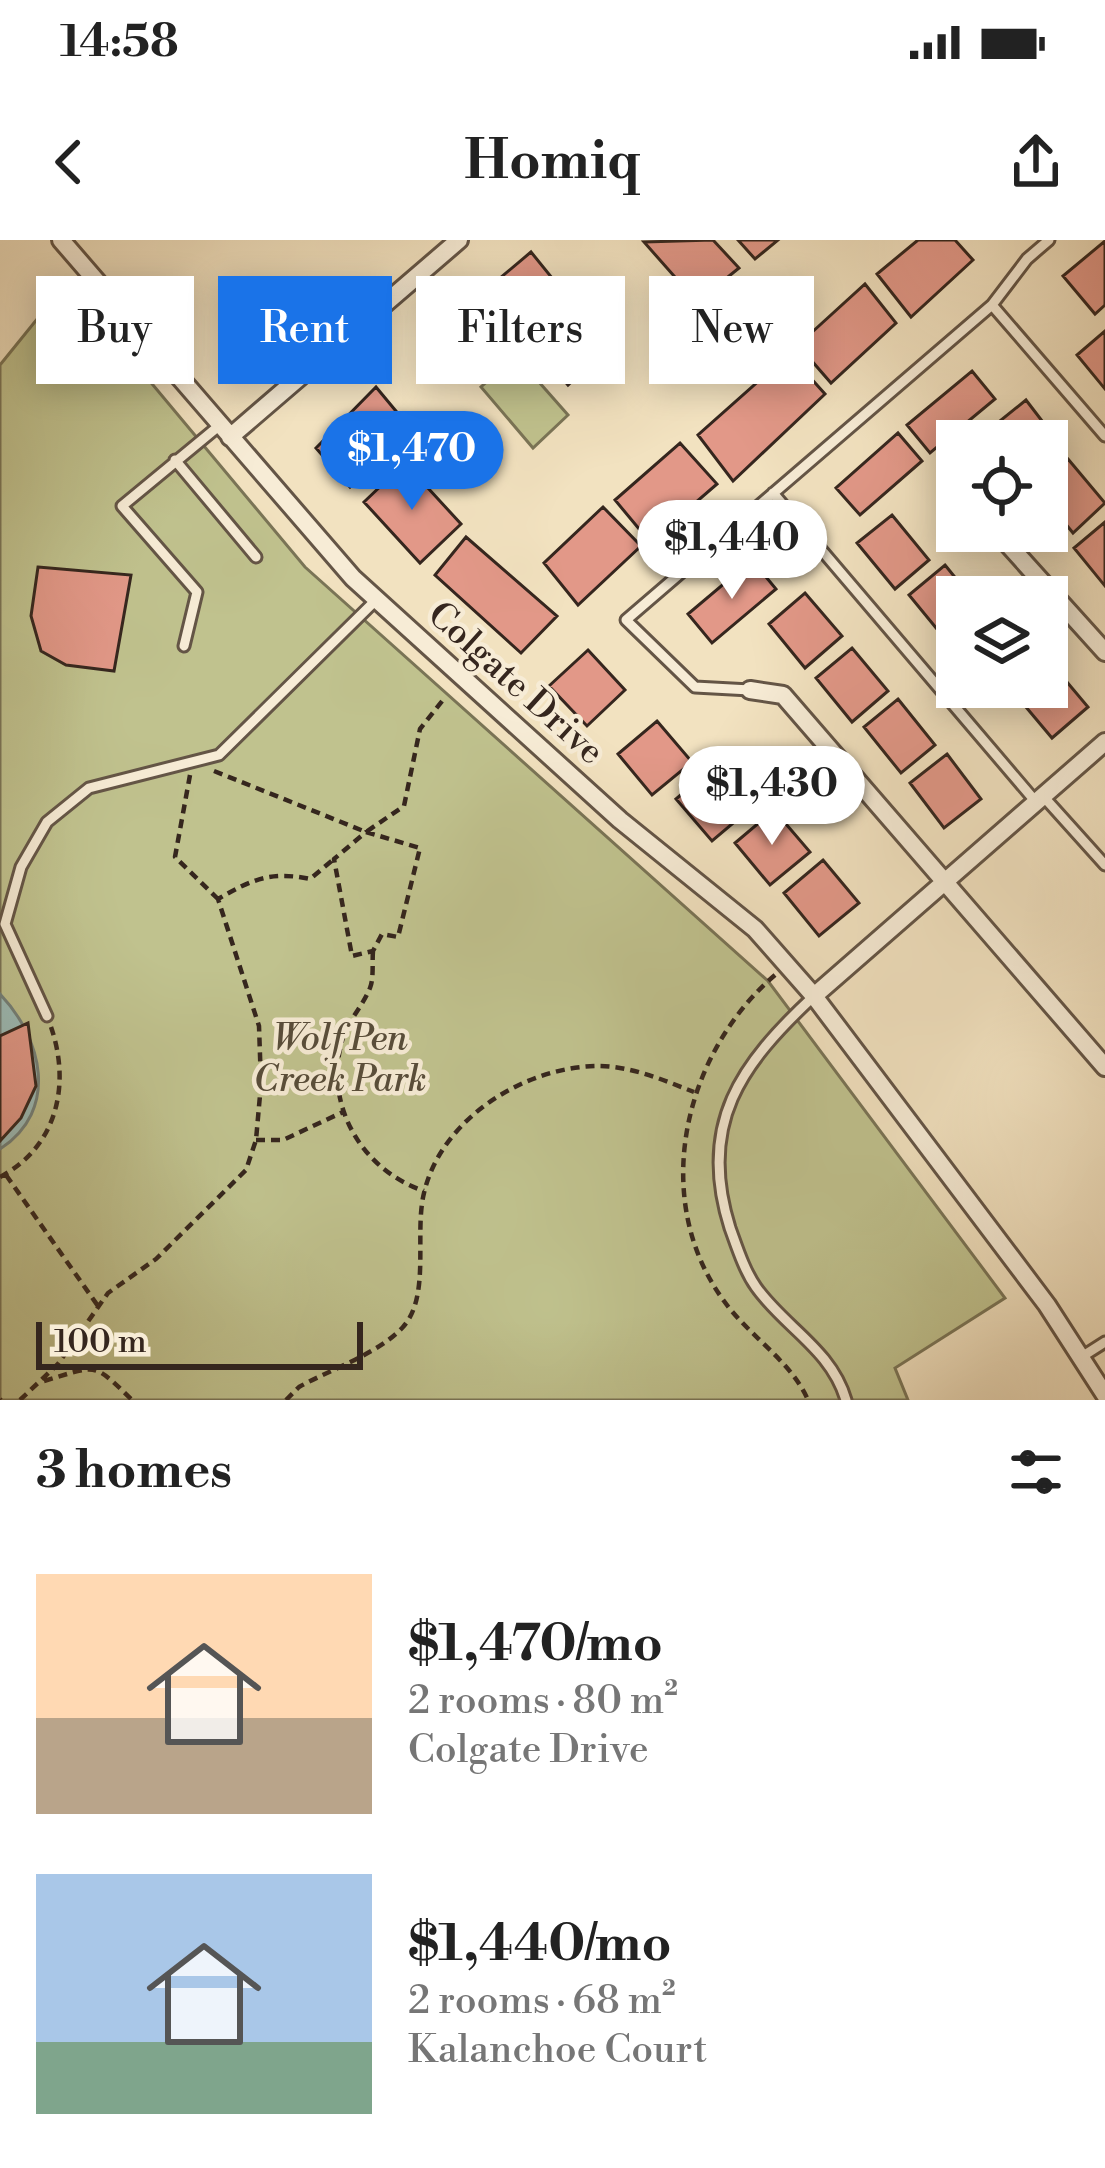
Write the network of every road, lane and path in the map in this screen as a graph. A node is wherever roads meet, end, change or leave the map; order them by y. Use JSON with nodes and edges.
{"nodes":[{"id":1,"x":61,"y":240,"type":"edge"},
{"id":2,"x":459,"y":240,"type":"edge"},
{"id":3,"x":1049,"y":240,"type":"edge"},
{"id":4,"x":992,"y":305,"type":"junction"},
{"id":5,"x":225,"y":431,"type":"junction"},
{"id":6,"x":1105,"y":436,"type":"edge"},
{"id":7,"x":175,"y":460,"type":"junction"},
{"id":8,"x":773,"y":493,"type":"junction"},
{"id":9,"x":1015,"y":552,"type":"edge"},
{"id":10,"x":256,"y":557,"type":"dead end"},
{"id":11,"x":377,"y":599,"type":"junction"},
{"id":12,"x":184,"y":646,"type":"dead end"},
{"id":13,"x":1105,"y":652,"type":"edge"},
{"id":14,"x":750,"y":690,"type":"joint"},
{"id":15,"x":443,"y":700,"type":"dead end"},
{"id":16,"x":1105,"y":742,"type":"edge"},
{"id":17,"x":192,"y":763,"type":"junction"},
{"id":18,"x":1039,"y":799,"type":"junction"},
{"id":19,"x":366,"y":832,"type":"junction"},
{"id":20,"x":334,"y":859,"type":"junction"},
{"id":21,"x":1105,"y":865,"type":"edge"},
{"id":22,"x":945,"y":880,"type":"junction"},
{"id":23,"x":218,"y":899,"type":"junction"},
{"id":24,"x":373,"y":951,"type":"junction"},
{"id":25,"x":814,"y":996,"type":"junction"},
{"id":26,"x":46,"y":1016,"type":"joint"},
{"id":27,"x":1105,"y":1067,"type":"edge"},
{"id":28,"x":694,"y":1092,"type":"dead end"},
{"id":29,"x":343,"y":1112,"type":"junction"},
{"id":30,"x":256,"y":1140,"type":"junction"},
{"id":31,"x":3,"y":1176,"type":"edge"},
{"id":32,"x":424,"y":1191,"type":"junction"},
{"id":33,"x":98,"y":1306,"type":"junction"},
{"id":34,"x":1105,"y":1342,"type":"edge"},
{"id":35,"x":1083,"y":1356,"type":"junction"},
{"id":36,"x":40,"y":1383,"type":"junction"},
{"id":37,"x":1105,"y":1395,"type":"edge"},
{"id":38,"x":20,"y":1400,"type":"edge"},
{"id":39,"x":132,"y":1400,"type":"edge"},
{"id":40,"x":286,"y":1400,"type":"edge"},
{"id":41,"x":846,"y":1400,"type":"edge"}],
"edges":[{"from":1,"to":5,"type":"street","name":"Colgate Drive"},
{"from":2,"to":5,"type":"street"},
{"from":3,"to":4,"type":"lane"},
{"from":4,"to":6,"type":"lane"},
{"from":4,"to":8,"type":"lane"},
{"from":5,"to":7,"type":"lane"},
{"from":5,"to":11,"type":"street","name":"Colgate Drive"},
{"from":7,"to":10,"type":"lane"},
{"from":7,"to":12,"type":"lane"},
{"from":8,"to":14,"type":"lane"},
{"from":8,"to":18,"type":"lane"},
{"from":9,"to":13,"type":"street"},
{"from":11,"to":17,"type":"lane"},
{"from":11,"to":25,"type":"street","name":"Colgate Drive"},
{"from":14,"to":22,"type":"street"},
{"from":15,"to":19,"type":"path"},
{"from":16,"to":18,"type":"street"},
{"from":17,"to":19,"type":"path"},
{"from":17,"to":23,"type":"path"},
{"from":17,"to":26,"type":"lane"},
{"from":18,"to":21,"type":"lane"},
{"from":18,"to":22,"type":"street"},
{"from":19,"to":20,"type":"path"},
{"from":19,"to":24,"type":"path"},
{"from":20,"to":23,"type":"path"},
{"from":20,"to":24,"type":"path"},
{"from":22,"to":25,"type":"street"},
{"from":22,"to":27,"type":"street"},
{"from":23,"to":30,"type":"path"},
{"from":24,"to":29,"type":"path"},
{"from":25,"to":35,"type":"street","name":"Colgate Drive"},
{"from":25,"to":41,"type":"lane"},
{"from":26,"to":31,"type":"path"},
{"from":28,"to":32,"type":"path"},
{"from":29,"to":30,"type":"path"},
{"from":29,"to":32,"type":"path"},
{"from":30,"to":33,"type":"path"},
{"from":31,"to":33,"type":"path"},
{"from":32,"to":40,"type":"path"},
{"from":33,"to":36,"type":"path"},
{"from":34,"to":35,"type":"lane"},
{"from":35,"to":37,"type":"street","name":"Colgate Drive"},
{"from":36,"to":38,"type":"path"},
{"from":36,"to":39,"type":"path"}]}
